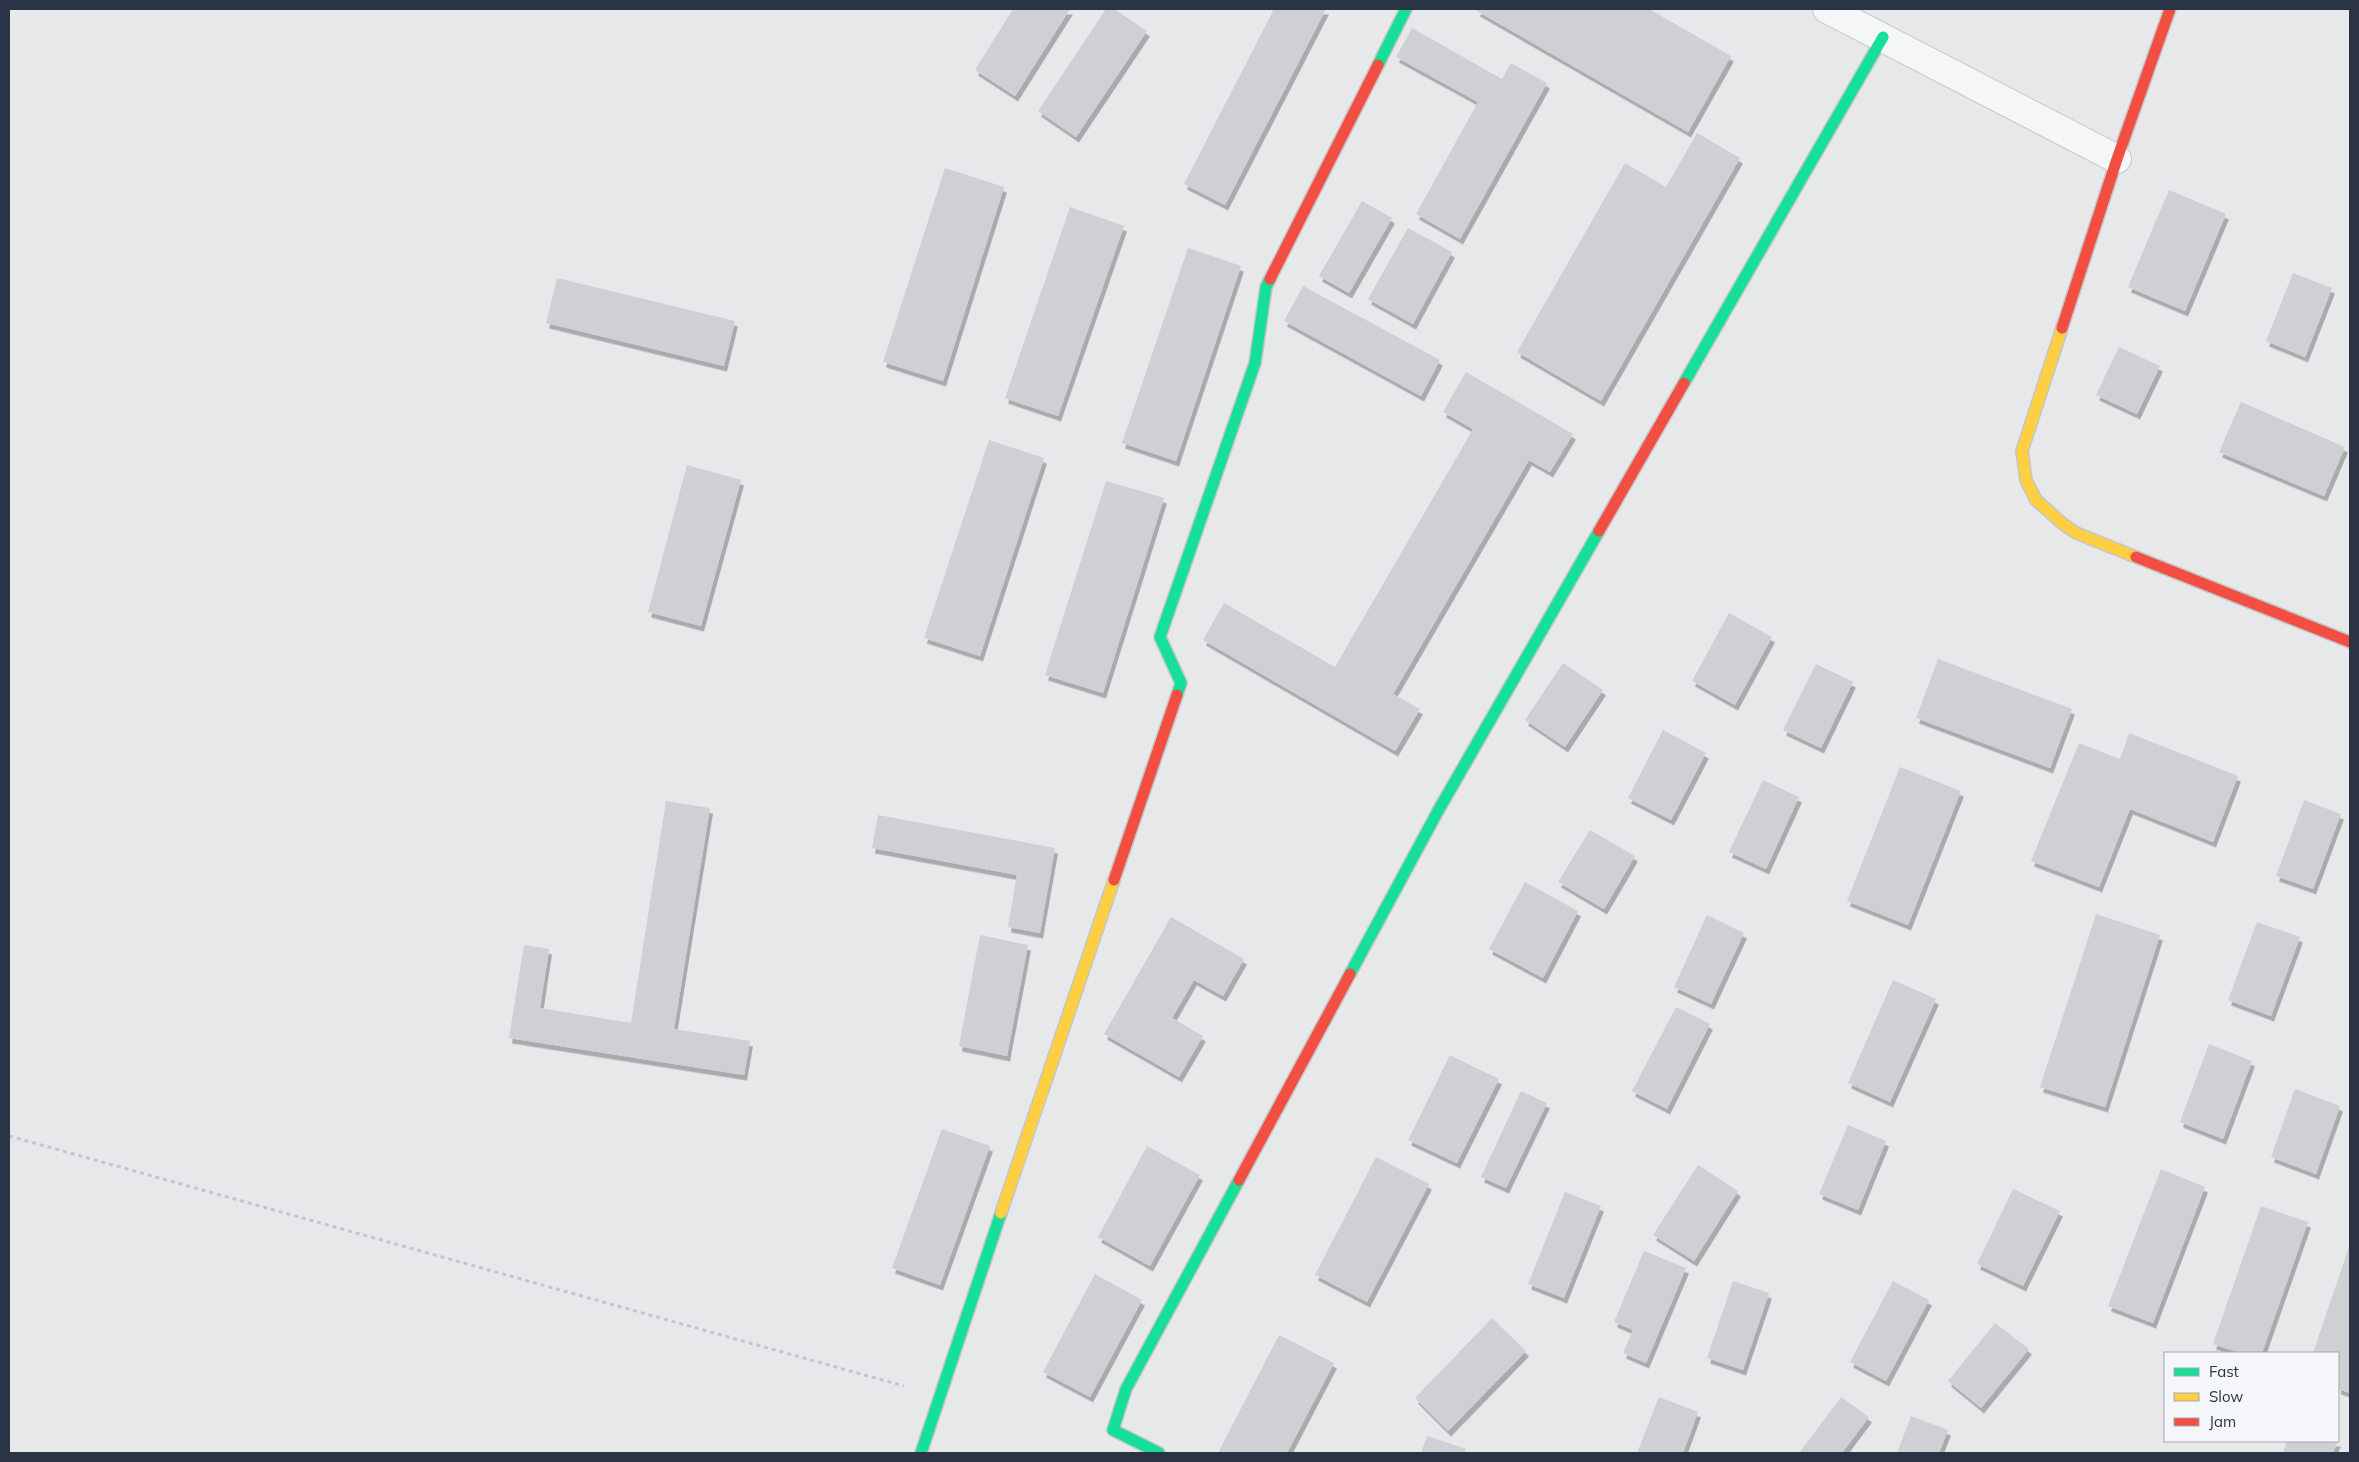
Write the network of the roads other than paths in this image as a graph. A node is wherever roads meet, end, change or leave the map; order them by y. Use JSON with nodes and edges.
{"nodes":[{"id":1,"x":1406,"y":9,"type":"edge"},
{"id":2,"x":1828,"y":9,"type":"edge"},
{"id":3,"x":2170,"y":9,"type":"edge"},
{"id":4,"x":1883,"y":37,"type":"junction"},
{"id":5,"x":2117,"y":159,"type":"junction"},
{"id":6,"x":2350,"y":642,"type":"edge"},
{"id":7,"x":921,"y":1453,"type":"edge"},
{"id":8,"x":1159,"y":1453,"type":"edge"}],
"edges":[{"from":1,"to":7,"type":"street"},
{"from":2,"to":4,"type":"street"},
{"from":3,"to":5,"type":"street"},
{"from":4,"to":5,"type":"street"},
{"from":4,"to":8,"type":"street"},
{"from":5,"to":6,"type":"street"}]}
